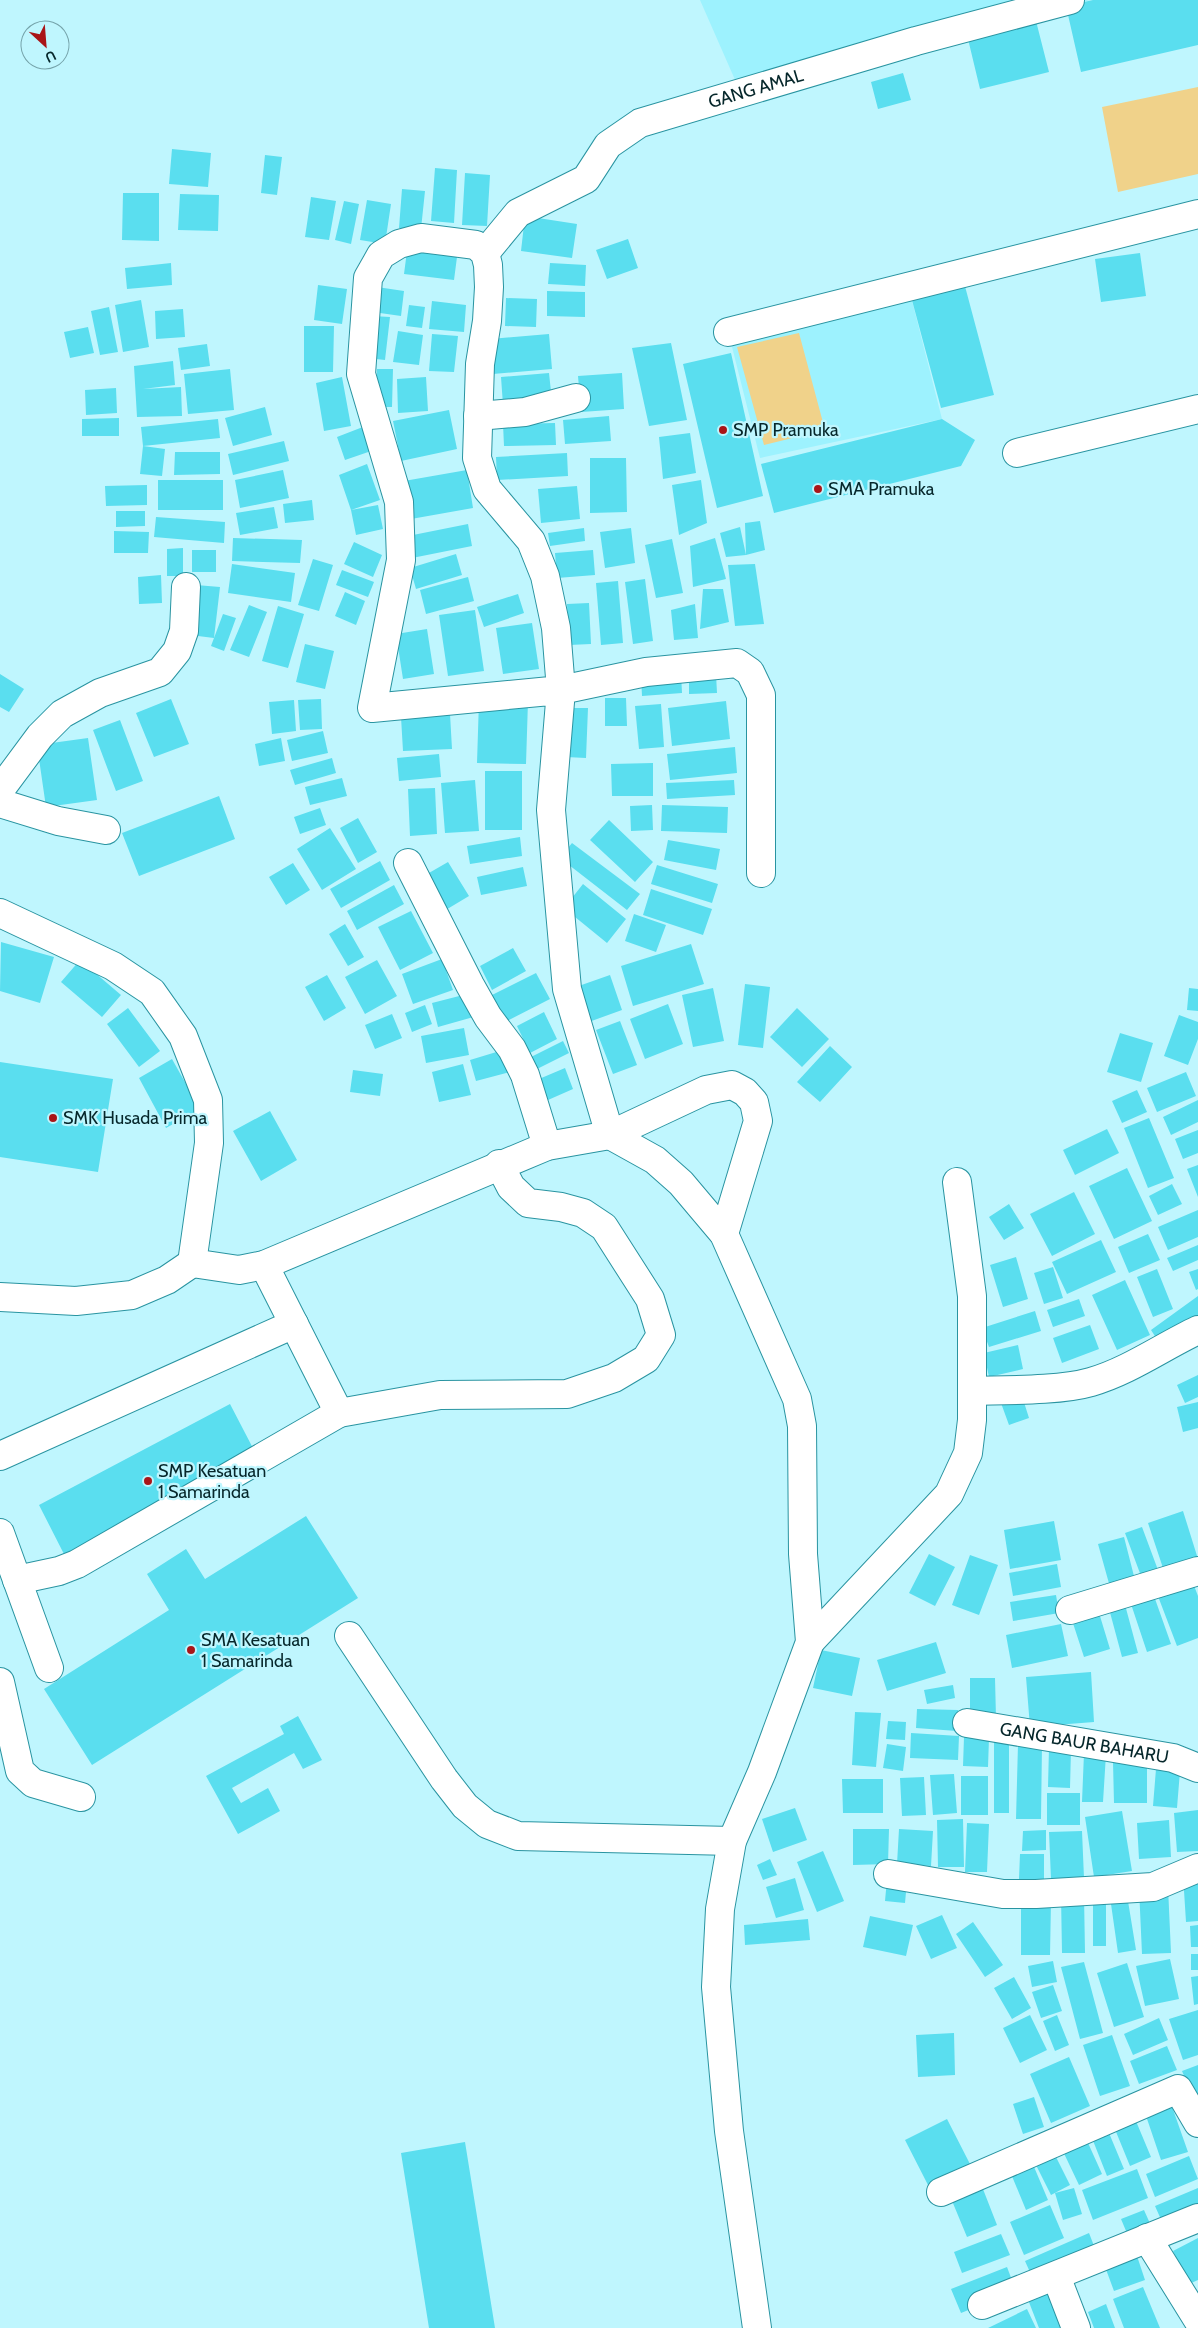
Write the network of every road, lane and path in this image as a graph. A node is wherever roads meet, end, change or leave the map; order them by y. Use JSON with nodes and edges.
{"nodes":[{"id":1,"x":1070,"y":0,"type":"edge"},
{"id":2,"x":1198,"y":214,"type":"edge"},
{"id":3,"x":485,"y":253,"type":"junction"},
{"id":4,"x":728,"y":332,"type":"dead end"},
{"id":5,"x":576,"y":398,"type":"dead end"},
{"id":6,"x":1198,"y":410,"type":"edge"},
{"id":7,"x":478,"y":416,"type":"junction"},
{"id":8,"x":1017,"y":453,"type":"dead end"},
{"id":9,"x":186,"y":587,"type":"dead end"},
{"id":10,"x":561,"y":690,"type":"junction"},
{"id":11,"x":0,"y":790,"type":"edge"},
{"id":12,"x":0,"y":803,"type":"edge"},
{"id":13,"x":106,"y":830,"type":"dead end"},
{"id":14,"x":408,"y":863,"type":"dead end"},
{"id":15,"x":761,"y":873,"type":"dead end"},
{"id":16,"x":0,"y":913,"type":"edge"},
{"id":17,"x":610,"y":1135,"type":"junction"},
{"id":18,"x":547,"y":1146,"type":"junction"},
{"id":19,"x":499,"y":1164,"type":"junction"},
{"id":20,"x":956,"y":1182,"type":"dead end"},
{"id":21,"x":724,"y":1234,"type":"junction"},
{"id":22,"x":192,"y":1263,"type":"junction"},
{"id":23,"x":264,"y":1265,"type":"junction"},
{"id":24,"x":0,"y":1297,"type":"edge"},
{"id":25,"x":294,"y":1324,"type":"junction"},
{"id":26,"x":1198,"y":1330,"type":"edge"},
{"id":27,"x":972,"y":1391,"type":"junction"},
{"id":28,"x":339,"y":1412,"type":"junction"},
{"id":29,"x":0,"y":1456,"type":"edge"},
{"id":30,"x":0,"y":1533,"type":"edge"},
{"id":31,"x":1198,"y":1571,"type":"edge"},
{"id":32,"x":17,"y":1580,"type":"junction"},
{"id":33,"x":1070,"y":1610,"type":"dead end"},
{"id":34,"x":349,"y":1636,"type":"dead end"},
{"id":35,"x":810,"y":1642,"type":"junction"},
{"id":36,"x":49,"y":1668,"type":"dead end"},
{"id":37,"x":0,"y":1682,"type":"edge"},
{"id":38,"x":967,"y":1723,"type":"dead end"},
{"id":39,"x":1198,"y":1768,"type":"edge"},
{"id":40,"x":80,"y":1797,"type":"dead end"},
{"id":41,"x":732,"y":1841,"type":"junction"},
{"id":42,"x":1198,"y":1868,"type":"edge"},
{"id":43,"x":888,"y":1874,"type":"dead end"},
{"id":44,"x":1198,"y":2124,"type":"edge"},
{"id":45,"x":941,"y":2192,"type":"dead end"},
{"id":46,"x":1198,"y":2218,"type":"edge"},
{"id":47,"x":1146,"y":2238,"type":"junction"},
{"id":48,"x":1056,"y":2276,"type":"junction"},
{"id":49,"x":982,"y":2306,"type":"dead end"},
{"id":50,"x":1198,"y":2320,"type":"edge"},
{"id":51,"x":757,"y":2328,"type":"edge"},
{"id":52,"x":1076,"y":2328,"type":"edge"}],
"edges":[{"from":1,"to":3,"type":"street","name":"GANG AMAL"},
{"from":2,"to":4,"type":"street"},
{"from":3,"to":7,"type":"street"},
{"from":3,"to":10,"type":"street"},
{"from":5,"to":7,"type":"street"},
{"from":6,"to":8,"type":"street"},
{"from":7,"to":10,"type":"street"},
{"from":9,"to":11,"type":"street"},
{"from":10,"to":15,"type":"street"},
{"from":10,"to":17,"type":"street"},
{"from":12,"to":13,"type":"street"},
{"from":14,"to":18,"type":"street"},
{"from":16,"to":22,"type":"street"},
{"from":17,"to":18,"type":"street"},
{"from":17,"to":21,"type":"street"},
{"from":17,"to":21,"type":"street"},
{"from":18,"to":19,"type":"street"},
{"from":19,"to":23,"type":"street"},
{"from":19,"to":28,"type":"street"},
{"from":20,"to":27,"type":"street"},
{"from":21,"to":35,"type":"street"},
{"from":22,"to":23,"type":"street"},
{"from":22,"to":24,"type":"street"},
{"from":23,"to":25,"type":"street"},
{"from":25,"to":28,"type":"street"},
{"from":25,"to":29,"type":"street"},
{"from":26,"to":27,"type":"street"},
{"from":27,"to":35,"type":"street"},
{"from":28,"to":32,"type":"street"},
{"from":30,"to":32,"type":"street"},
{"from":31,"to":33,"type":"street"},
{"from":32,"to":36,"type":"street"},
{"from":34,"to":41,"type":"street"},
{"from":35,"to":41,"type":"street"},
{"from":37,"to":40,"type":"street"},
{"from":38,"to":39,"type":"street","name":"GANG BAUR BAHARU"},
{"from":41,"to":51,"type":"street"},
{"from":42,"to":43,"type":"street"},
{"from":44,"to":45,"type":"street"},
{"from":46,"to":47,"type":"street"},
{"from":47,"to":48,"type":"street"},
{"from":47,"to":50,"type":"street"},
{"from":48,"to":49,"type":"street"},
{"from":48,"to":52,"type":"street"}]}
